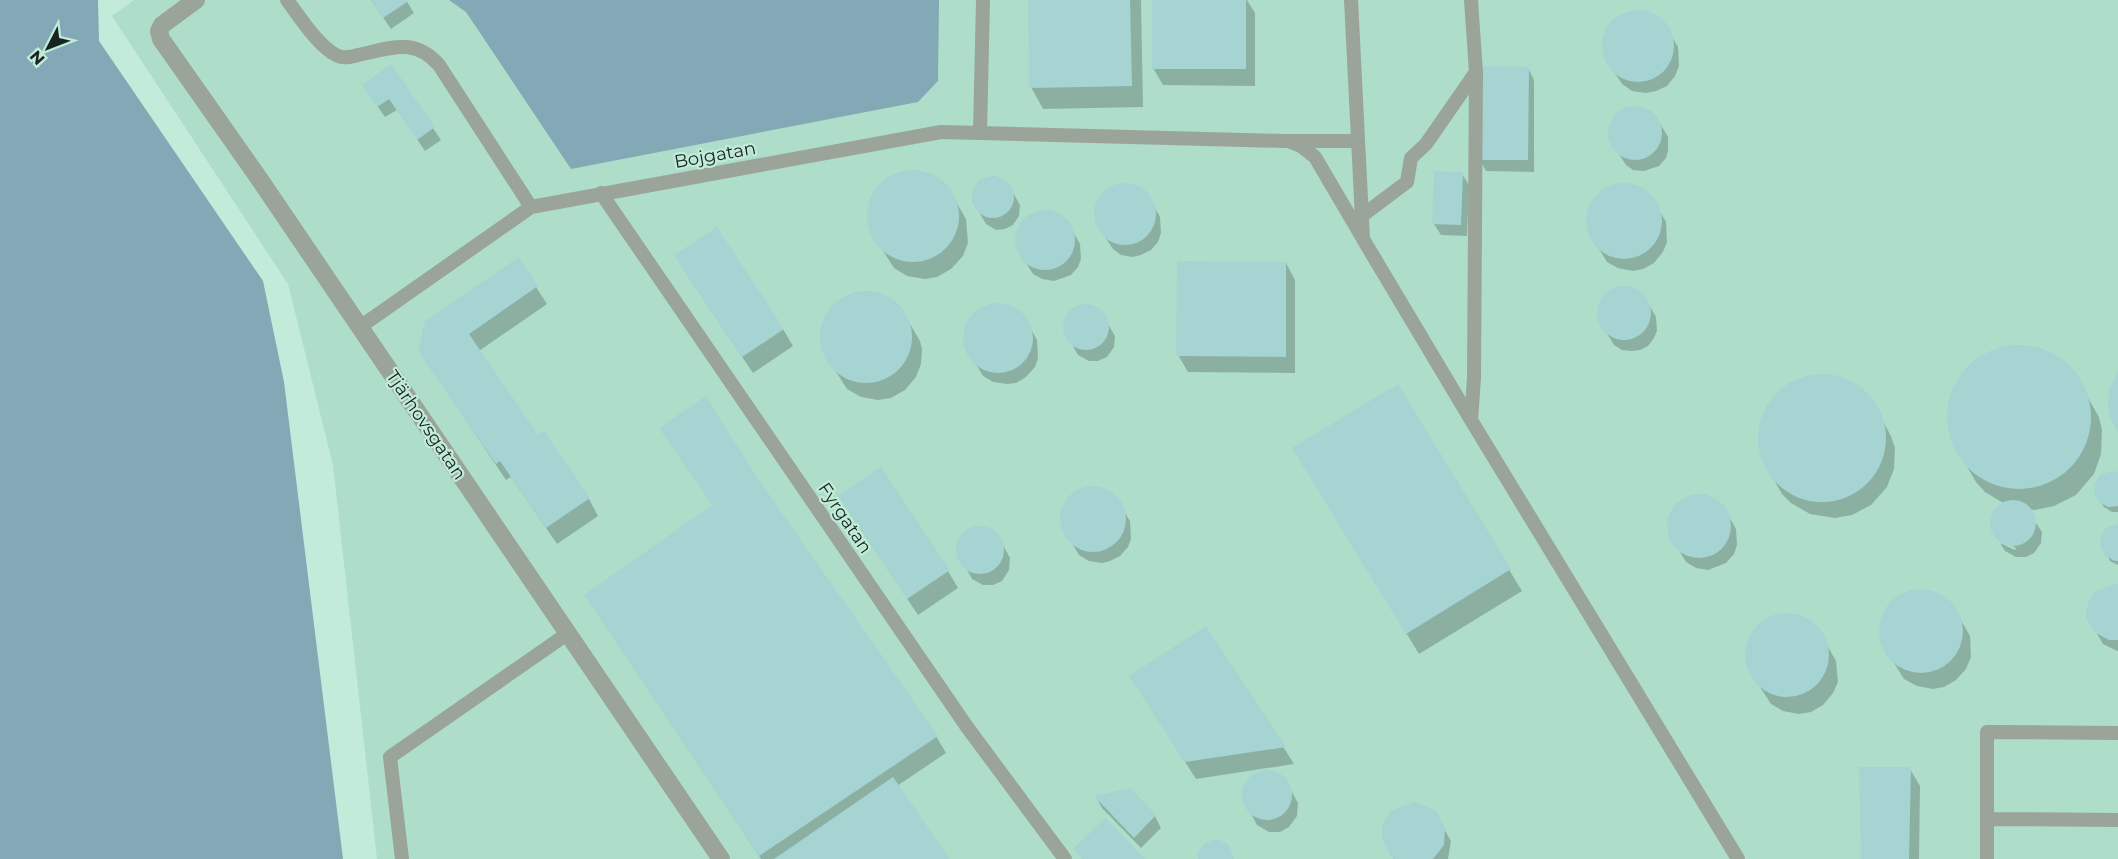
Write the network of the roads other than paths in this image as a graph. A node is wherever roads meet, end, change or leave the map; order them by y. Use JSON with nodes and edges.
{"nodes":[{"id":1,"x":196,"y":0,"type":"edge"},
{"id":2,"x":287,"y":0,"type":"edge"},
{"id":3,"x":983,"y":0,"type":"edge"},
{"id":4,"x":1351,"y":0,"type":"edge"},
{"id":5,"x":1471,"y":0,"type":"edge"},
{"id":6,"x":1476,"y":72,"type":"junction"},
{"id":7,"x":980,"y":133,"type":"junction"},
{"id":8,"x":1285,"y":141,"type":"junction"},
{"id":9,"x":1358,"y":141,"type":"junction"},
{"id":10,"x":601,"y":193,"type":"junction"},
{"id":11,"x":531,"y":207,"type":"junction"},
{"id":12,"x":1363,"y":215,"type":"junction"},
{"id":13,"x":1363,"y":239,"type":"junction"},
{"id":14,"x":360,"y":327,"type":"junction"},
{"id":15,"x":1471,"y":420,"type":"junction"},
{"id":16,"x":567,"y":634,"type":"junction"},
{"id":17,"x":2118,"y":733,"type":"edge"},
{"id":18,"x":1987,"y":819,"type":"junction"},
{"id":19,"x":2118,"y":820,"type":"edge"},
{"id":20,"x":402,"y":859,"type":"edge"},
{"id":21,"x":721,"y":859,"type":"edge"},
{"id":22,"x":1065,"y":859,"type":"edge"},
{"id":23,"x":1738,"y":859,"type":"edge"},
{"id":24,"x":1987,"y":859,"type":"edge"}],
"edges":[{"from":1,"to":14,"type":"street","name":"Tjärhovsgatan"},
{"from":2,"to":11,"type":"lane"},
{"from":3,"to":7,"type":"lane"},
{"from":4,"to":9,"type":"lane"},
{"from":5,"to":6,"type":"lane"},
{"from":6,"to":12,"type":"lane"},
{"from":6,"to":15,"type":"lane"},
{"from":7,"to":8,"type":"lane","name":"Bojgatan"},
{"from":7,"to":10,"type":"lane","name":"Bojgatan"},
{"from":8,"to":9,"type":"lane","name":"Bojgatan"},
{"from":8,"to":13,"type":"lane"},
{"from":9,"to":12,"type":"lane"},
{"from":10,"to":11,"type":"lane","name":"Bojgatan"},
{"from":10,"to":22,"type":"lane","name":"Fyrgatan"},
{"from":11,"to":14,"type":"lane","name":"Bojgatan"},
{"from":12,"to":13,"type":"lane"},
{"from":13,"to":15,"type":"lane"},
{"from":14,"to":16,"type":"street","name":"Tjärhovsgatan"},
{"from":15,"to":23,"type":"lane"},
{"from":16,"to":20,"type":"lane"},
{"from":16,"to":21,"type":"street","name":"Tjärhovsgatan"},
{"from":17,"to":18,"type":"lane"},
{"from":18,"to":19,"type":"lane"},
{"from":18,"to":24,"type":"lane"}]}
